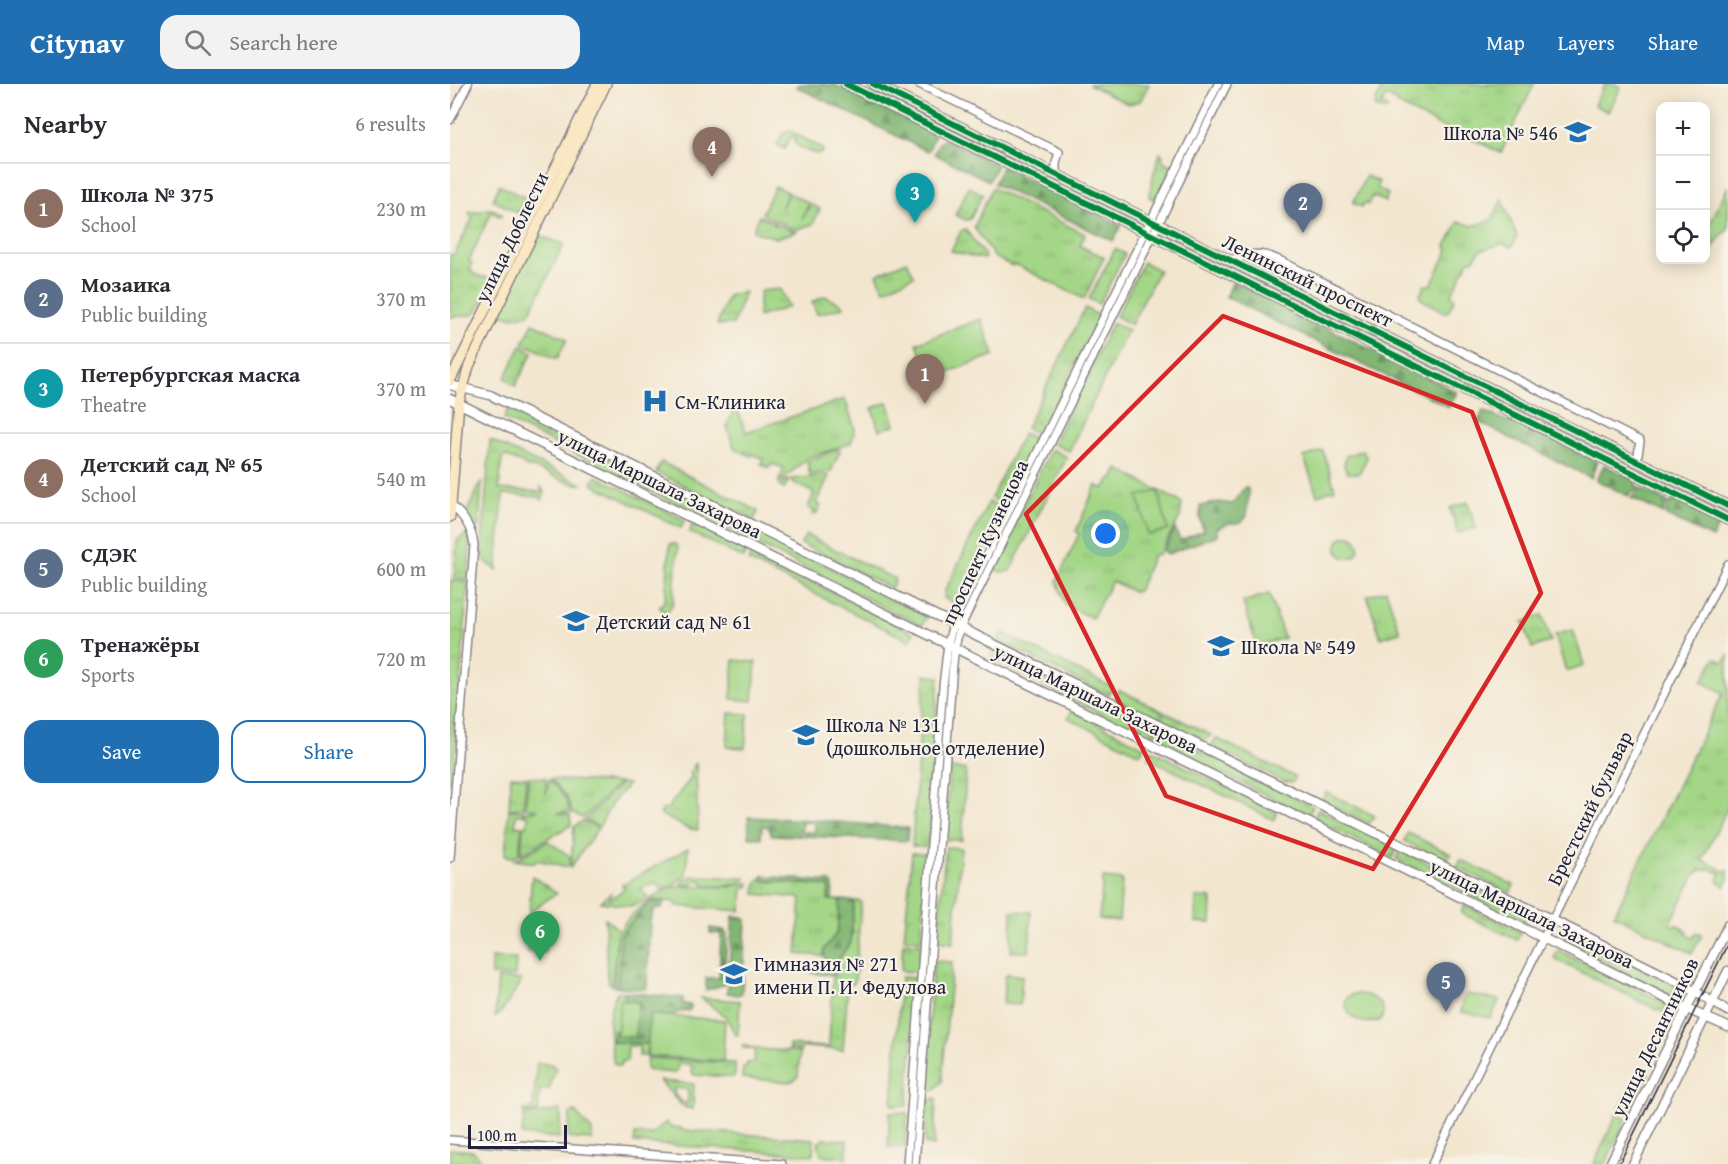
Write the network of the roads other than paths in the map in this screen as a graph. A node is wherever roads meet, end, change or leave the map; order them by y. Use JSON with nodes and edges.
{"nodes":[{"id":1,"x":468,"y":84,"type":"edge"},
{"id":2,"x":597,"y":84,"type":"edge"},
{"id":3,"x":606,"y":84,"type":"edge"},
{"id":4,"x":846,"y":84,"type":"edge"},
{"id":5,"x":873,"y":84,"type":"edge"},
{"id":6,"x":919,"y":84,"type":"edge"},
{"id":7,"x":1218,"y":84,"type":"edge"},
{"id":8,"x":1227,"y":84,"type":"edge"},
{"id":9,"x":450,"y":120,"type":"edge"},
{"id":10,"x":1056,"y":174,"type":"junction"},
{"id":11,"x":1154,"y":223,"type":"junction"},
{"id":12,"x":1149,"y":234,"type":"junction"},
{"id":13,"x":1229,"y":260,"type":"junction"},
{"id":14,"x":450,"y":383,"type":"edge"},
{"id":15,"x":462,"y":387,"type":"junction"},
{"id":16,"x":455,"y":400,"type":"edge"},
{"id":17,"x":1637,"y":462,"type":"junction"},
{"id":18,"x":451,"y":505,"type":"edge"},
{"id":19,"x":1728,"y":506,"type":"edge"},
{"id":20,"x":450,"y":517,"type":"edge"},
{"id":21,"x":1728,"y":520,"type":"edge"},
{"id":22,"x":1728,"y":564,"type":"edge"},
{"id":23,"x":957,"y":626,"type":"junction"},
{"id":24,"x":951,"y":645,"type":"junction"},
{"id":25,"x":452,"y":791,"type":"edge"},
{"id":26,"x":450,"y":858,"type":"edge"},
{"id":27,"x":1552,"y":920,"type":"junction"},
{"id":28,"x":1728,"y":925,"type":"edge"},
{"id":29,"x":1544,"y":938,"type":"junction"},
{"id":30,"x":1728,"y":971,"type":"edge"},
{"id":31,"x":1695,"y":992,"type":"junction"},
{"id":32,"x":1713,"y":1002,"type":"junction"},
{"id":33,"x":1687,"y":1009,"type":"junction"},
{"id":34,"x":1728,"y":1011,"type":"edge"},
{"id":35,"x":1706,"y":1017,"type":"junction"},
{"id":36,"x":1728,"y":1027,"type":"edge"},
{"id":37,"x":450,"y":1140,"type":"edge"},
{"id":38,"x":782,"y":1164,"type":"edge"},
{"id":39,"x":908,"y":1164,"type":"edge"},
{"id":40,"x":915,"y":1164,"type":"edge"},
{"id":41,"x":1432,"y":1164,"type":"edge"},
{"id":42,"x":1610,"y":1164,"type":"edge"},
{"id":43,"x":1632,"y":1164,"type":"edge"}],
"edges":[{"from":1,"to":9,"type":"street"},
{"from":2,"to":14,"type":"main road","name":"улица Доблести"},
{"from":3,"to":15,"type":"main road","name":"улица Доблести"},
{"from":4,"to":12,"type":"main road","name":"Ленинский проспект"},
{"from":5,"to":10,"type":"main road","name":"Ленинский проспект"},
{"from":6,"to":10,"type":"street"},
{"from":7,"to":11,"type":"street","name":"проспект Кузнецова"},
{"from":8,"to":11,"type":"street","name":"проспект Кузнецова"},
{"from":10,"to":11,"type":"main road","name":"Ленинский проспект"},
{"from":11,"to":12,"type":"street","name":"проспект Кузнецова"},
{"from":11,"to":13,"type":"main road","name":"Ленинский проспект"},
{"from":12,"to":21,"type":"main road","name":"Ленинский проспект"},
{"from":12,"to":23,"type":"street","name":"проспект Кузнецова"},
{"from":13,"to":17,"type":"main road","name":"Ленинский проспект"},
{"from":13,"to":17,"type":"street"},
{"from":14,"to":15,"type":"street","name":"улица Маршала Захарова"},
{"from":15,"to":16,"type":"main road","name":"улица Доблести"},
{"from":15,"to":23,"type":"street","name":"улица Маршала Захарова"},
{"from":16,"to":18,"type":"main road","name":"улица Доблести"},
{"from":16,"to":24,"type":"street","name":"улица Маршала Захарова"},
{"from":17,"to":19,"type":"main road","name":"Ленинский проспект"},
{"from":18,"to":20,"type":"main road","name":"улица Доблести"},
{"from":18,"to":25,"type":"street"},
{"from":22,"to":27,"type":"street","name":"Брестский бульвар"},
{"from":23,"to":24,"type":"street","name":"проспект Кузнецова"},
{"from":23,"to":27,"type":"street","name":"улица Маршала Захарова"},
{"from":24,"to":29,"type":"street","name":"улица Маршала Захарова"},
{"from":24,"to":39,"type":"street","name":"проспект Кузнецова"},
{"from":24,"to":40,"type":"street","name":"проспект Кузнецова"},
{"from":25,"to":26,"type":"street"},
{"from":27,"to":29,"type":"street","name":"Брестский бульвар"},
{"from":27,"to":31,"type":"street","name":"улица Маршала Захарова"},
{"from":28,"to":31,"type":"street","name":"улица Десантников"},
{"from":29,"to":33,"type":"street","name":"улица Маршала Захарова"},
{"from":29,"to":41,"type":"street","name":"Брестский бульвар"},
{"from":30,"to":32,"type":"street","name":"улица Десантников"},
{"from":31,"to":32,"type":"street","name":"улица Маршала Захарова"},
{"from":31,"to":33,"type":"street","name":"улица Десантников"},
{"from":32,"to":34,"type":"street","name":"улица Маршала Захарова"},
{"from":32,"to":35,"type":"street","name":"улица Десантников"},
{"from":33,"to":35,"type":"street","name":"улица Маршала Захарова"},
{"from":33,"to":42,"type":"street","name":"улица Десантников"},
{"from":35,"to":36,"type":"street","name":"улица Маршала Захарова"},
{"from":35,"to":43,"type":"street","name":"улица Десантников"},
{"from":37,"to":38,"type":"street"}]}
